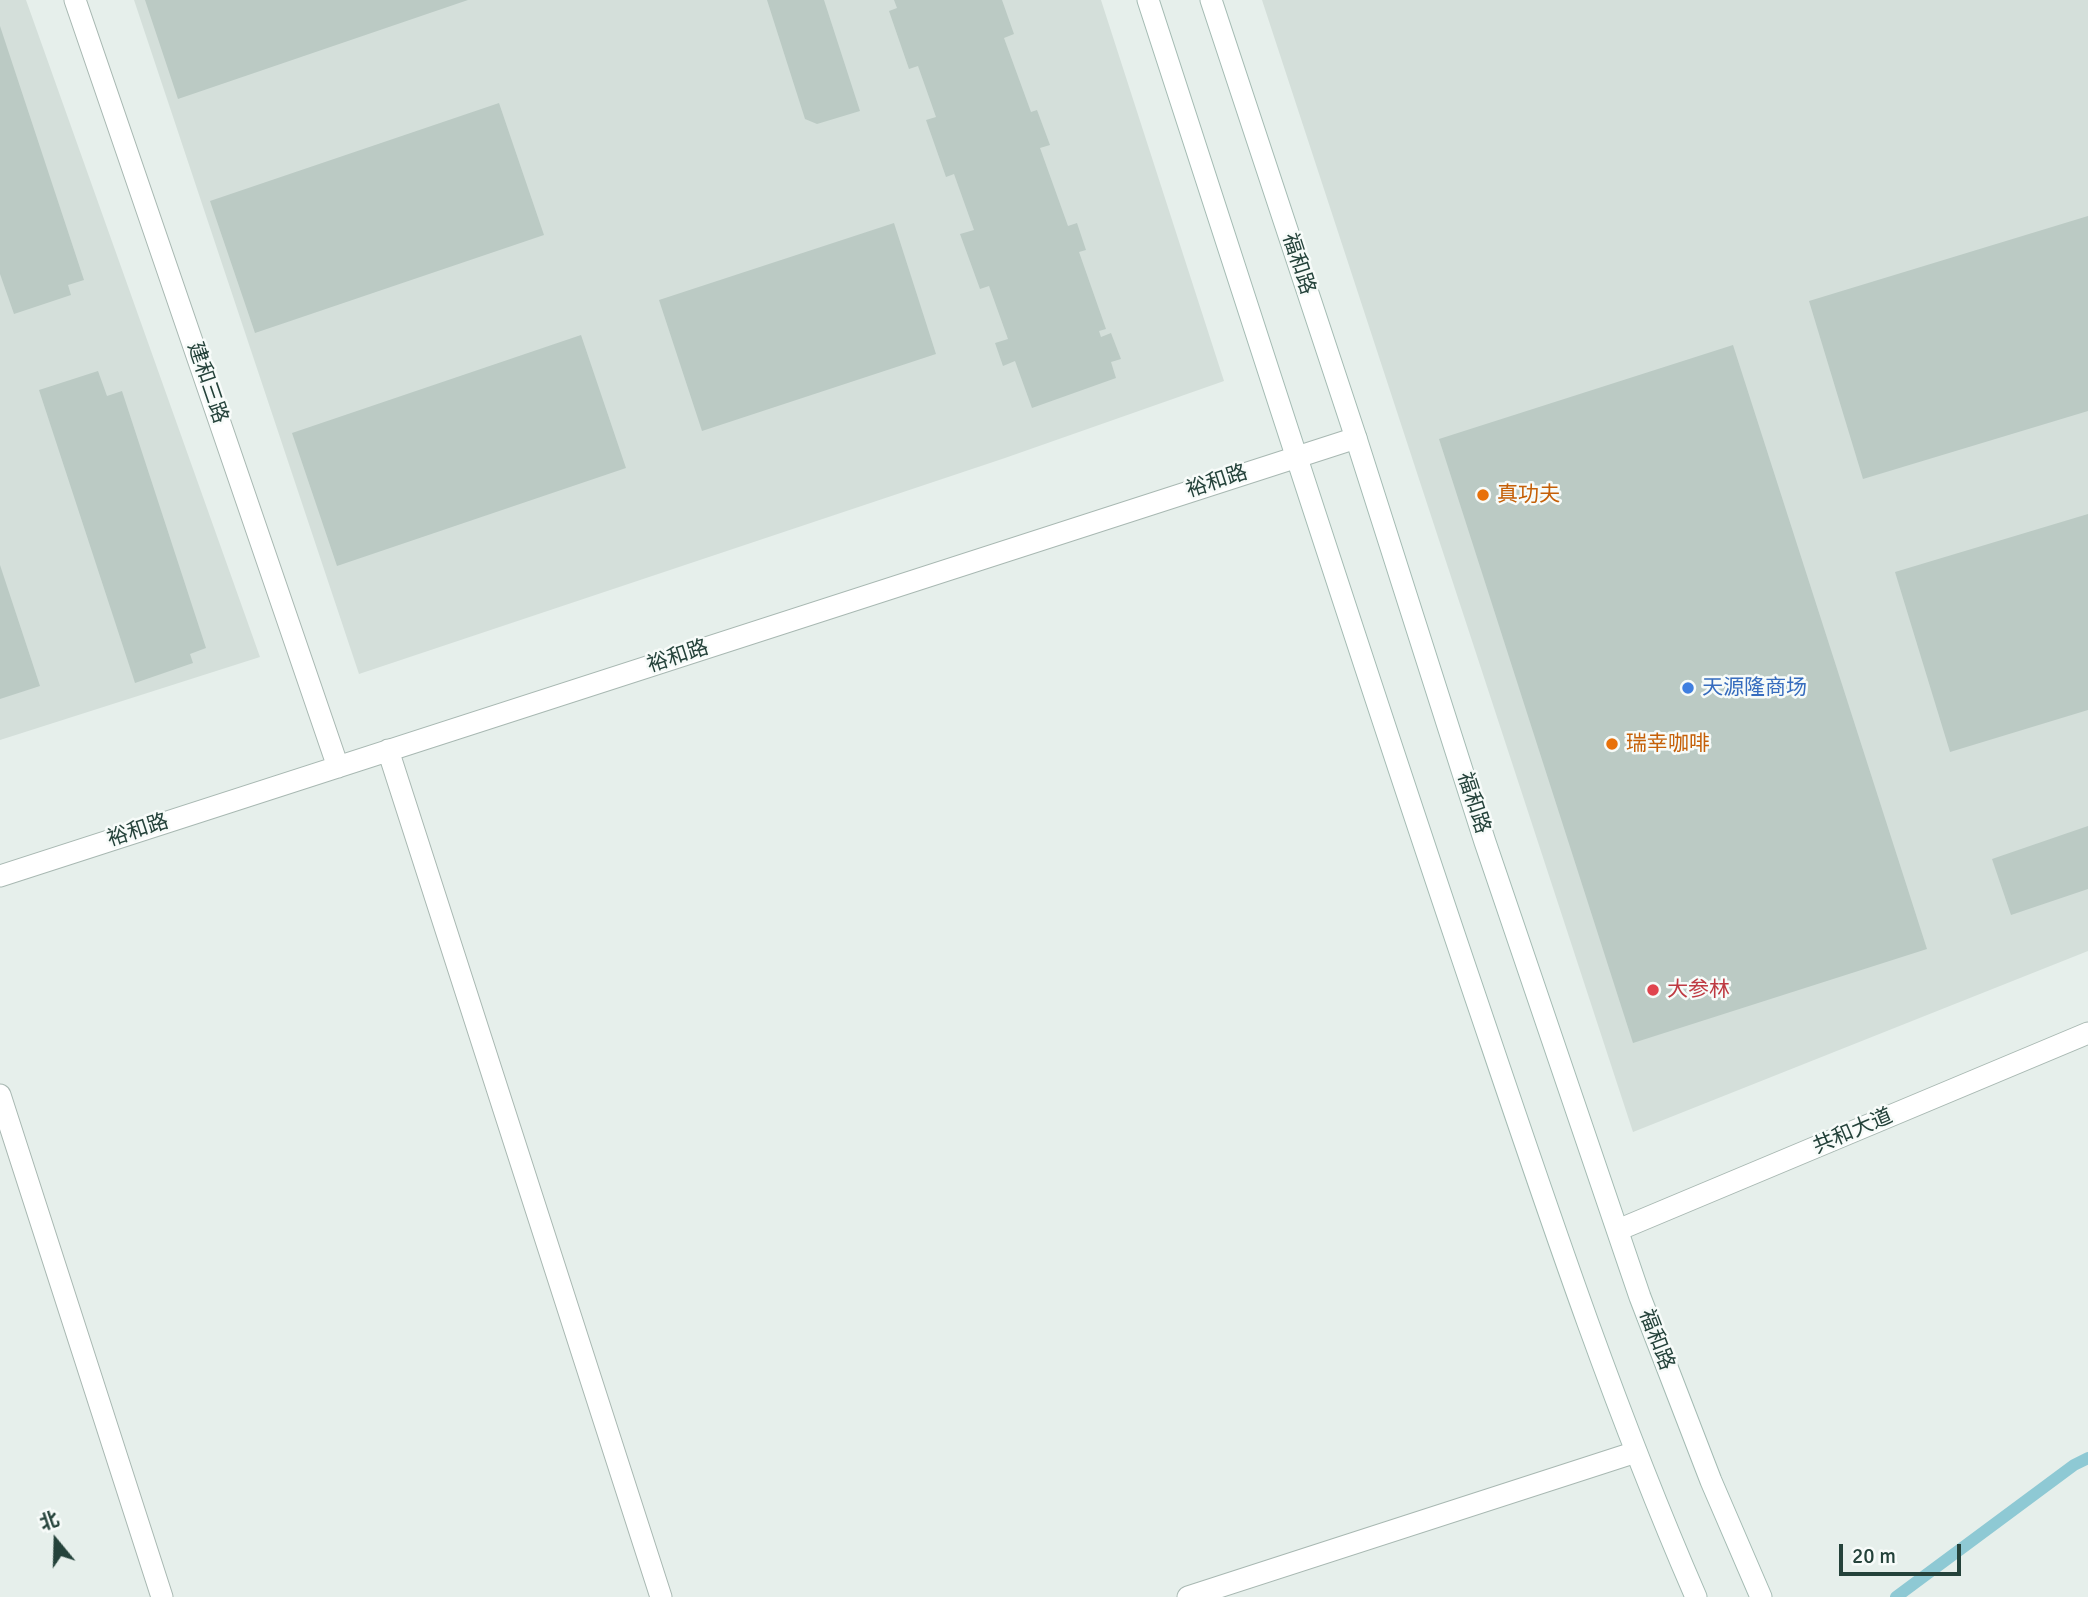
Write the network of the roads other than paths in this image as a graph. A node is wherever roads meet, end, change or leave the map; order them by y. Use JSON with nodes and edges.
{"nodes":[{"id":1,"x":75,"y":0,"type":"edge"},
{"id":2,"x":1148,"y":0,"type":"edge"},
{"id":3,"x":1211,"y":0,"type":"edge"},
{"id":4,"x":1356,"y":438,"type":"junction"},
{"id":5,"x":1297,"y":456,"type":"junction"},
{"id":6,"x":388,"y":750,"type":"junction"},
{"id":7,"x":338,"y":767,"type":"junction"},
{"id":8,"x":0,"y":876,"type":"edge"},
{"id":9,"x":2088,"y":1033,"type":"edge"},
{"id":10,"x":0,"y":1095,"type":"edge"},
{"id":11,"x":1618,"y":1230,"type":"junction"},
{"id":12,"x":1636,"y":1452,"type":"junction"},
{"id":13,"x":162,"y":1597,"type":"edge"},
{"id":14,"x":661,"y":1597,"type":"edge"},
{"id":15,"x":1188,"y":1597,"type":"edge"},
{"id":16,"x":1696,"y":1597,"type":"edge"},
{"id":17,"x":1761,"y":1597,"type":"edge"}],
"edges":[{"from":1,"to":7,"type":"street","name":"建和三路"},
{"from":2,"to":5,"type":"street"},
{"from":3,"to":4,"type":"street","name":"福和路"},
{"from":4,"to":5,"type":"street","name":"裕和路"},
{"from":4,"to":11,"type":"street","name":"福和路"},
{"from":5,"to":6,"type":"street","name":"裕和路"},
{"from":5,"to":12,"type":"street"},
{"from":6,"to":7,"type":"street","name":"裕和路"},
{"from":6,"to":14,"type":"street"},
{"from":7,"to":8,"type":"street","name":"裕和路"},
{"from":9,"to":11,"type":"street","name":"共和大道"},
{"from":10,"to":13,"type":"street"},
{"from":11,"to":17,"type":"street","name":"福和路"},
{"from":12,"to":15,"type":"street"},
{"from":12,"to":16,"type":"street"}]}
